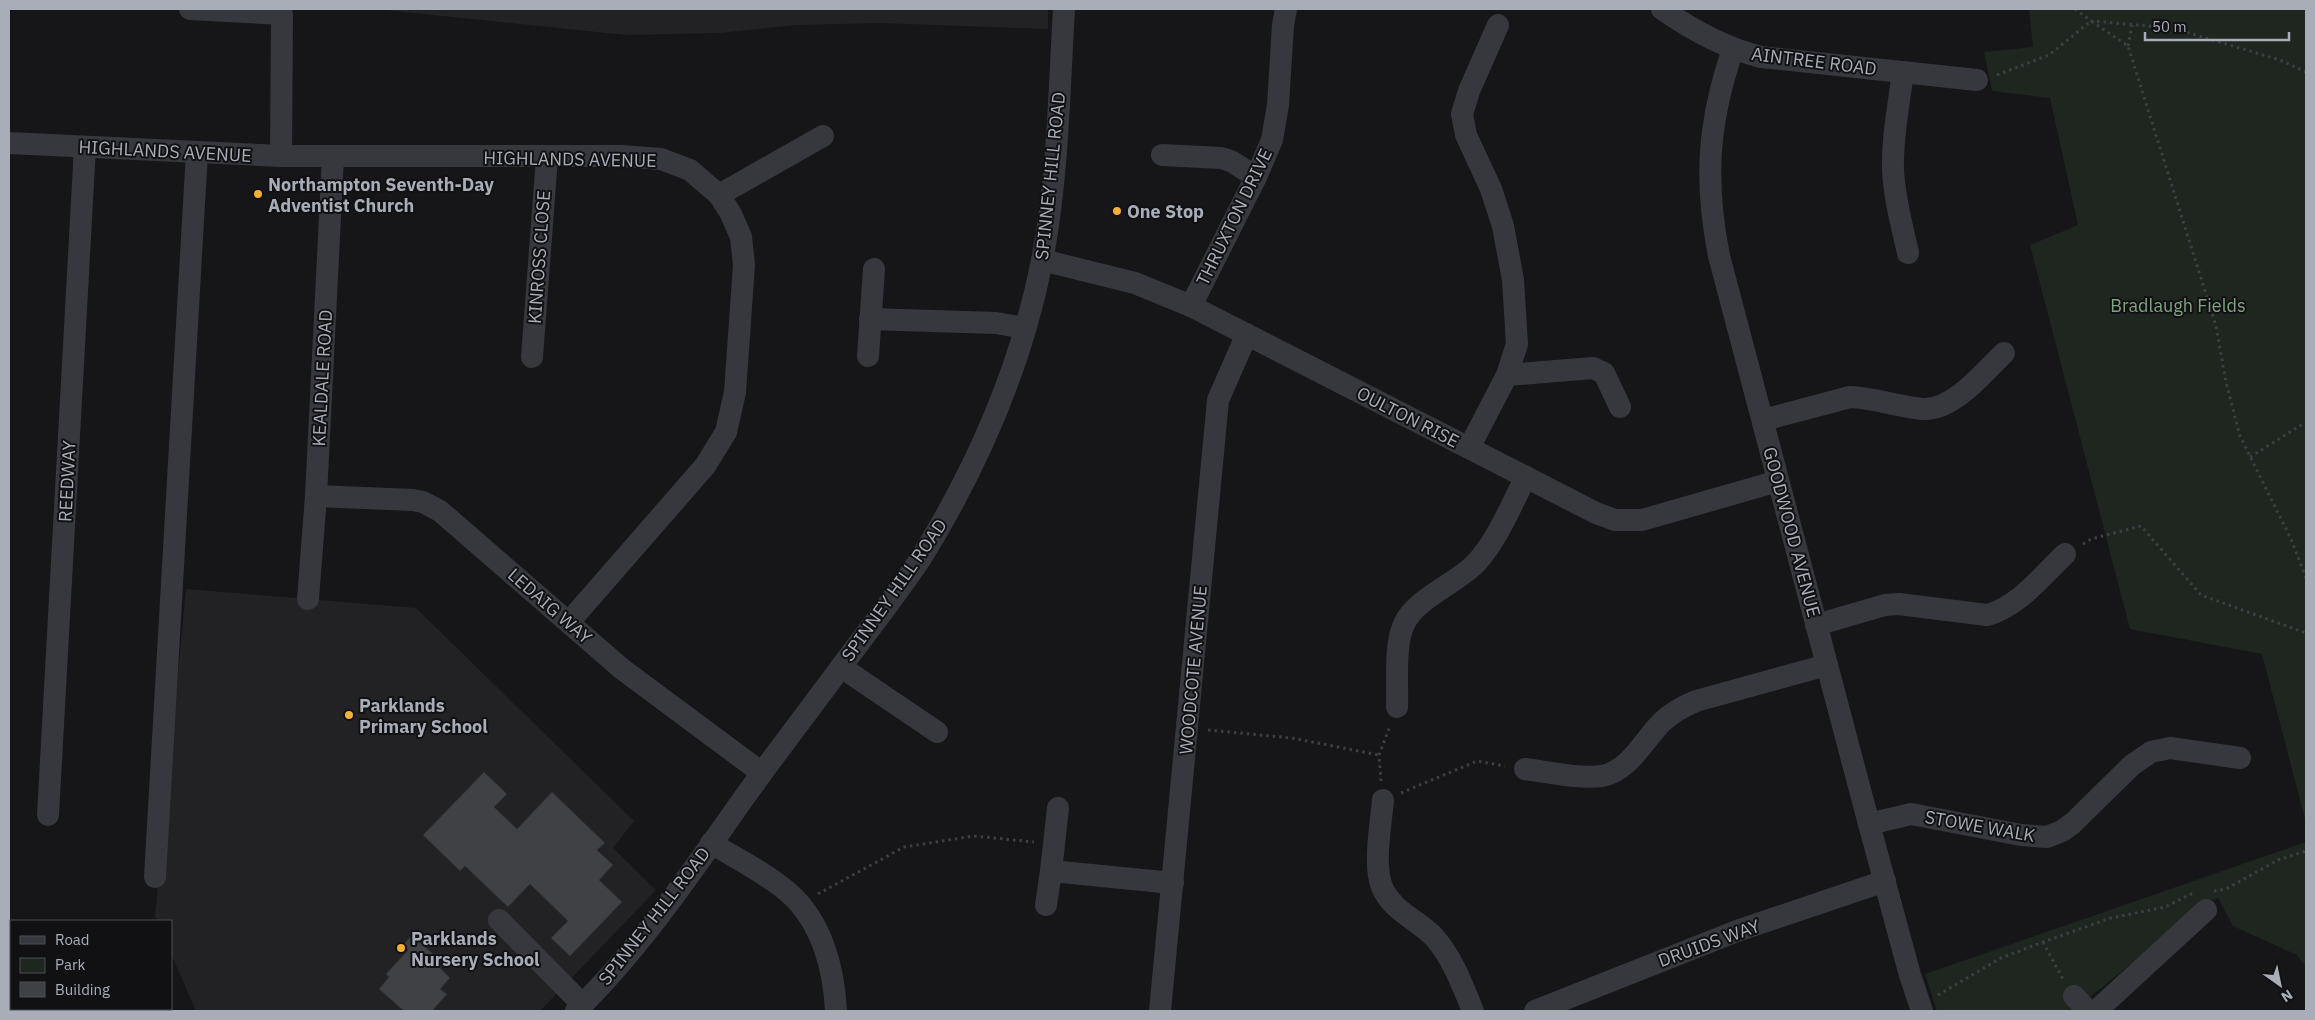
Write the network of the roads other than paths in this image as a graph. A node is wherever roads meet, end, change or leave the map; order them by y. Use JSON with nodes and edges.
{"nodes":[{"id":1,"x":190,"y":9,"type":"edge"},
{"id":2,"x":1064,"y":9,"type":"edge"},
{"id":3,"x":1286,"y":9,"type":"edge"},
{"id":4,"x":1662,"y":9,"type":"edge"},
{"id":5,"x":282,"y":11,"type":"edge"},
{"id":6,"x":1498,"y":25,"type":"dead end"},
{"id":7,"x":1732,"y":49,"type":"junction"},
{"id":8,"x":1903,"y":72,"type":"junction"},
{"id":9,"x":1977,"y":80,"type":"road end"},
{"id":10,"x":823,"y":136,"type":"dead end"},
{"id":11,"x":9,"y":143,"type":"edge"},
{"id":12,"x":85,"y":147,"type":"junction"},
{"id":13,"x":197,"y":152,"type":"junction"},
{"id":14,"x":281,"y":156,"type":"junction"},
{"id":15,"x":1162,"y":156,"type":"dead end"},
{"id":16,"x":333,"y":157,"type":"junction"},
{"id":17,"x":547,"y":157,"type":"junction"},
{"id":18,"x":1256,"y":177,"type":"junction"},
{"id":19,"x":719,"y":195,"type":"junction"},
{"id":20,"x":1908,"y":253,"type":"dead end"},
{"id":21,"x":1042,"y":260,"type":"junction"},
{"id":22,"x":874,"y":269,"type":"dead end"},
{"id":23,"x":1191,"y":306,"type":"junction"},
{"id":24,"x":870,"y":319,"type":"junction"},
{"id":25,"x":1025,"y":328,"type":"junction"},
{"id":26,"x":1247,"y":334,"type":"junction"},
{"id":27,"x":2004,"y":353,"type":"dead end"},
{"id":28,"x":868,"y":356,"type":"dead end"},
{"id":29,"x":532,"y":357,"type":"dead end"},
{"id":30,"x":1507,"y":375,"type":"junction"},
{"id":31,"x":1620,"y":408,"type":"dead end"},
{"id":32,"x":1763,"y":420,"type":"junction"},
{"id":33,"x":1468,"y":448,"type":"junction"},
{"id":34,"x":1526,"y":477,"type":"junction"},
{"id":35,"x":1778,"y":481,"type":"junction"},
{"id":36,"x":316,"y":496,"type":"junction"},
{"id":37,"x":2064,"y":554,"type":"road end"},
{"id":38,"x":308,"y":599,"type":"dead end"},
{"id":39,"x":569,"y":622,"type":"junction"},
{"id":40,"x":1816,"y":626,"type":"junction"},
{"id":41,"x":1826,"y":665,"type":"junction"},
{"id":42,"x":841,"y":667,"type":"junction"},
{"id":43,"x":1397,"y":707,"type":"road end"},
{"id":44,"x":937,"y":732,"type":"dead end"},
{"id":45,"x":2240,"y":758,"type":"dead end"},
{"id":46,"x":1525,"y":770,"type":"road end"},
{"id":47,"x":762,"y":773,"type":"junction"},
{"id":48,"x":1383,"y":800,"type":"road end"},
{"id":49,"x":1058,"y":808,"type":"dead end"},
{"id":50,"x":48,"y":815,"type":"dead end"},
{"id":51,"x":1869,"y":824,"type":"junction"},
{"id":52,"x":711,"y":844,"type":"junction"},
{"id":53,"x":1051,"y":871,"type":"junction"},
{"id":54,"x":155,"y":877,"type":"dead end"},
{"id":55,"x":1884,"y":881,"type":"junction"},
{"id":56,"x":1173,"y":884,"type":"junction"},
{"id":57,"x":2205,"y":898,"type":"road end"},
{"id":58,"x":1046,"y":905,"type":"dead end"},
{"id":59,"x":499,"y":920,"type":"dead end"},
{"id":60,"x":1920,"y":1007,"type":"edge"},
{"id":61,"x":580,"y":1008,"type":"edge"},
{"id":62,"x":836,"y":1011,"type":"edge"},
{"id":63,"x":1160,"y":1011,"type":"edge"},
{"id":64,"x":1473,"y":1011,"type":"edge"},
{"id":65,"x":1535,"y":1011,"type":"edge"},
{"id":66,"x":2096,"y":1011,"type":"edge"}],
"edges":[{"from":1,"to":5,"type":"street"},
{"from":2,"to":21,"type":"street","name":"SPINNEY HILL ROAD"},
{"from":3,"to":18,"type":"street","name":"THRUXTON DRIVE"},
{"from":4,"to":7,"type":"street","name":"AINTREE ROAD"},
{"from":5,"to":14,"type":"street"},
{"from":6,"to":30,"type":"street"},
{"from":7,"to":8,"type":"street","name":"AINTREE ROAD"},
{"from":7,"to":32,"type":"street","name":"GOODWOOD AVENUE"},
{"from":8,"to":9,"type":"street","name":"AINTREE ROAD"},
{"from":8,"to":20,"type":"street"},
{"from":10,"to":19,"type":"street"},
{"from":11,"to":12,"type":"street","name":"HIGHLANDS AVENUE"},
{"from":12,"to":13,"type":"street","name":"HIGHLANDS AVENUE"},
{"from":12,"to":50,"type":"street","name":"REEDWAY"},
{"from":13,"to":14,"type":"street","name":"HIGHLANDS AVENUE"},
{"from":13,"to":54,"type":"street"},
{"from":14,"to":16,"type":"street","name":"HIGHLANDS AVENUE"},
{"from":15,"to":18,"type":"street"},
{"from":16,"to":17,"type":"street","name":"HIGHLANDS AVENUE"},
{"from":16,"to":36,"type":"street","name":"KEALDALE ROAD"},
{"from":17,"to":19,"type":"street","name":"HIGHLANDS AVENUE"},
{"from":17,"to":29,"type":"street","name":"KINROSS CLOSE"},
{"from":18,"to":23,"type":"street","name":"THRUXTON DRIVE"},
{"from":19,"to":39,"type":"street","name":"HIGHLANDS AVENUE"},
{"from":21,"to":23,"type":"street","name":"OULTON RISE"},
{"from":21,"to":25,"type":"street","name":"SPINNEY HILL ROAD"},
{"from":22,"to":24,"type":"street"},
{"from":23,"to":26,"type":"street","name":"OULTON RISE"},
{"from":24,"to":25,"type":"street"},
{"from":24,"to":28,"type":"street"},
{"from":25,"to":42,"type":"street","name":"SPINNEY HILL ROAD"},
{"from":26,"to":33,"type":"street","name":"OULTON RISE"},
{"from":26,"to":56,"type":"street","name":"WOODCOTE AVENUE"},
{"from":27,"to":32,"type":"street"},
{"from":30,"to":31,"type":"street"},
{"from":30,"to":33,"type":"street"},
{"from":32,"to":35,"type":"street","name":"GOODWOOD AVENUE"},
{"from":33,"to":34,"type":"street","name":"OULTON RISE"},
{"from":34,"to":35,"type":"street","name":"OULTON RISE"},
{"from":34,"to":43,"type":"street"},
{"from":35,"to":40,"type":"street","name":"GOODWOOD AVENUE"},
{"from":36,"to":38,"type":"street","name":"KEALDALE ROAD"},
{"from":36,"to":39,"type":"street","name":"LEDAIG WAY"},
{"from":37,"to":40,"type":"street"},
{"from":39,"to":47,"type":"street","name":"LEDAIG WAY"},
{"from":40,"to":41,"type":"street","name":"GOODWOOD AVENUE"},
{"from":41,"to":46,"type":"street"},
{"from":41,"to":51,"type":"street","name":"GOODWOOD AVENUE"},
{"from":42,"to":44,"type":"street"},
{"from":42,"to":47,"type":"street","name":"SPINNEY HILL ROAD"},
{"from":45,"to":51,"type":"street","name":"STOWE WALK"},
{"from":47,"to":52,"type":"street","name":"SPINNEY HILL ROAD"},
{"from":48,"to":64,"type":"street"},
{"from":49,"to":53,"type":"street"},
{"from":51,"to":55,"type":"street","name":"GOODWOOD AVENUE"},
{"from":52,"to":61,"type":"street","name":"SPINNEY HILL ROAD"},
{"from":52,"to":62,"type":"street"},
{"from":53,"to":56,"type":"street"},
{"from":53,"to":58,"type":"street"},
{"from":55,"to":60,"type":"street","name":"GOODWOOD AVENUE"},
{"from":55,"to":65,"type":"street","name":"DRUIDS WAY"},
{"from":56,"to":63,"type":"street","name":"WOODCOTE AVENUE"},
{"from":57,"to":66,"type":"street"},
{"from":59,"to":61,"type":"street"}]}
